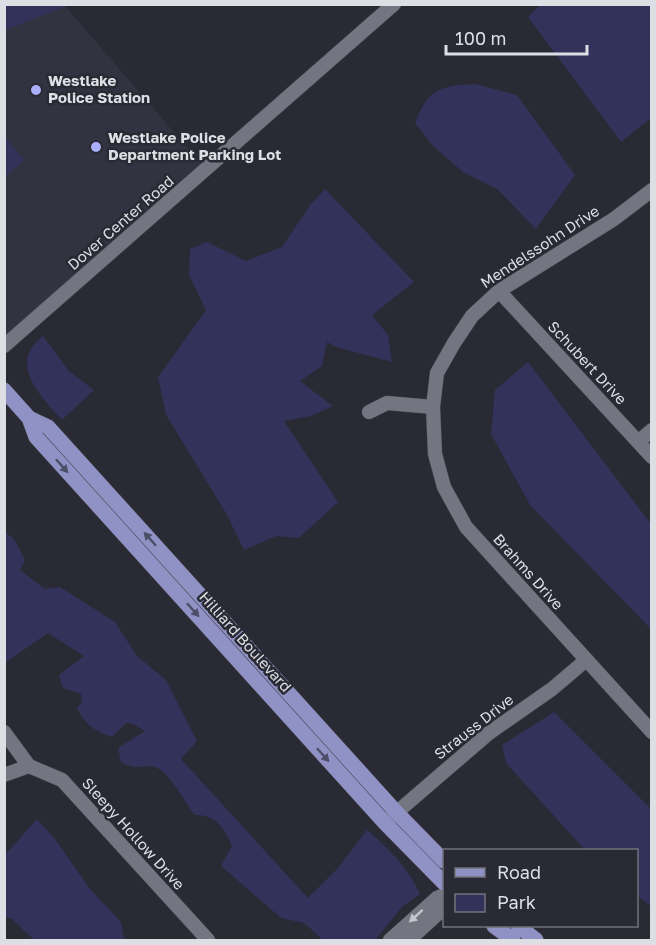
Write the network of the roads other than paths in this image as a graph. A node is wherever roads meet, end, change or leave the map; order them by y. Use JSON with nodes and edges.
{"nodes":[{"id":1,"x":394,"y":4,"type":"edge"},
{"id":2,"x":651,"y":190,"type":"edge"},
{"id":3,"x":499,"y":291,"type":"junction"},
{"id":4,"x":4,"y":346,"type":"edge"},
{"id":5,"x":4,"y":390,"type":"edge"},
{"id":6,"x":433,"y":407,"type":"junction"},
{"id":7,"x":369,"y":412,"type":"dead end"},
{"id":8,"x":651,"y":430,"type":"edge"},
{"id":9,"x":638,"y":442,"type":"junction"},
{"id":10,"x":651,"y":457,"type":"edge"},
{"id":11,"x":585,"y":661,"type":"junction"},
{"id":12,"x":4,"y":732,"type":"edge"},
{"id":13,"x":651,"y":732,"type":"edge"},
{"id":14,"x":29,"y":766,"type":"junction"},
{"id":15,"x":4,"y":775,"type":"edge"},
{"id":16,"x":391,"y":818,"type":"junction"},
{"id":17,"x":443,"y":860,"type":"edge"},
{"id":18,"x":443,"y":881,"type":"edge"},
{"id":19,"x":443,"y":895,"type":"edge"},
{"id":20,"x":443,"y":909,"type":"edge"},
{"id":21,"x":496,"y":927,"type":"edge"},
{"id":22,"x":519,"y":927,"type":"edge"},
{"id":23,"x":208,"y":940,"type":"edge"},
{"id":24,"x":390,"y":940,"type":"edge"},
{"id":25,"x":409,"y":940,"type":"edge"},
{"id":26,"x":513,"y":940,"type":"edge"},
{"id":27,"x":536,"y":940,"type":"edge"}],
"edges":[{"from":1,"to":4,"type":"street","name":"Dover Center Road"},
{"from":2,"to":3,"type":"street","name":"Mendelssohn Drive"},
{"from":3,"to":6,"type":"street","name":"Mendelssohn Drive"},
{"from":3,"to":9,"type":"street","name":"Schubert Drive"},
{"from":5,"to":16,"type":"main road","name":"Hilliard Boulevard"},
{"from":6,"to":7,"type":"street"},
{"from":6,"to":11,"type":"street","name":"Brahms Drive"},
{"from":8,"to":9,"type":"street"},
{"from":9,"to":10,"type":"street","name":"Schubert Drive"},
{"from":11,"to":13,"type":"street","name":"Brahms Drive"},
{"from":11,"to":16,"type":"street","name":"Strauss Drive"},
{"from":12,"to":14,"type":"street"},
{"from":14,"to":15,"type":"street"},
{"from":14,"to":23,"type":"street","name":"Sleepy Hollow Drive"},
{"from":16,"to":17,"type":"main road","name":"Hilliard Boulevard"},
{"from":16,"to":18,"type":"main road","name":"Hilliard Boulevard"},
{"from":19,"to":24,"type":"street","one_way":true},
{"from":20,"to":25,"type":"street"},
{"from":21,"to":26,"type":"main road"},
{"from":22,"to":27,"type":"main road"}]}
